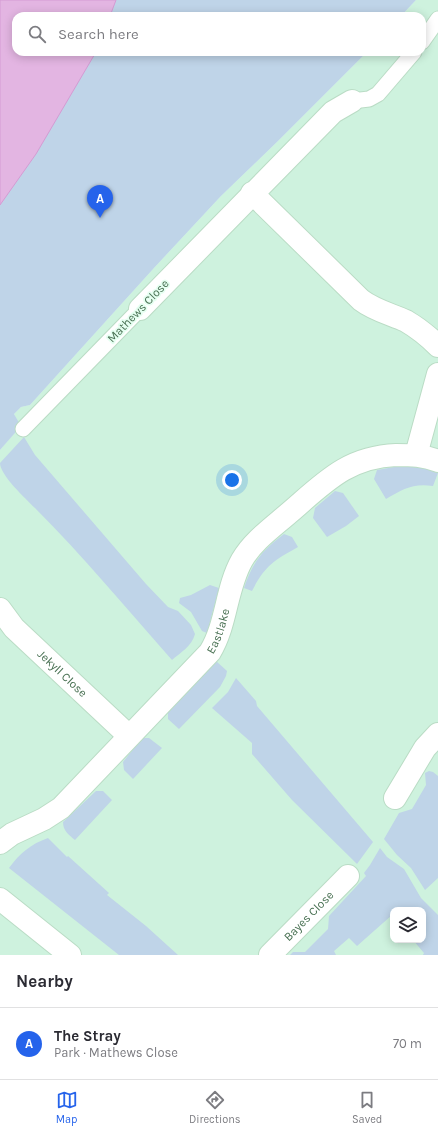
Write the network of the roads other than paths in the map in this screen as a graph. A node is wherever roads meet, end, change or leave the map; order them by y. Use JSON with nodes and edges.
{"nodes":[{"id":1,"x":438,"y":19,"type":"edge"},
{"id":2,"x":426,"y":36,"type":"edge"},
{"id":3,"x":411,"y":56,"type":"edge"},
{"id":4,"x":352,"y":101,"type":"joint"},
{"id":5,"x":252,"y":193,"type":"junction"},
{"id":6,"x":140,"y":309,"type":"joint"},
{"id":7,"x":438,"y":346,"type":"edge"},
{"id":8,"x":438,"y":374,"type":"edge"},
{"id":9,"x":23,"y":429,"type":"dead end"},
{"id":10,"x":416,"y":455,"type":"junction"},
{"id":11,"x":438,"y":461,"type":"edge"},
{"id":12,"x":0,"y":609,"type":"edge"},
{"id":13,"x":438,"y":734,"type":"edge"},
{"id":14,"x":129,"y":736,"type":"junction"},
{"id":15,"x":395,"y":798,"type":"dead end"},
{"id":16,"x":0,"y":843,"type":"edge"},
{"id":17,"x":348,"y":876,"type":"dead end"},
{"id":18,"x":0,"y":899,"type":"edge"},
{"id":19,"x":70,"y":955,"type":"edge"},
{"id":20,"x":270,"y":955,"type":"edge"}],
"edges":[{"from":1,"to":2,"type":"lane"},
{"from":3,"to":4,"type":"lane","name":"Mathews Close"},
{"from":4,"to":5,"type":"street","name":"Mathews Close"},
{"from":5,"to":6,"type":"street","name":"Mathews Close"},
{"from":5,"to":7,"type":"street"},
{"from":6,"to":9,"type":"lane","name":"Mathews Close"},
{"from":8,"to":10,"type":"street"},
{"from":10,"to":11,"type":"street","name":"Eastlake"},
{"from":10,"to":14,"type":"street","name":"Eastlake"},
{"from":12,"to":14,"type":"street","name":"Jekyll Close"},
{"from":13,"to":15,"type":"street"},
{"from":14,"to":16,"type":"street","name":"Eastlake"},
{"from":17,"to":20,"type":"street","name":"Bayes Close"},
{"from":18,"to":19,"type":"street"}]}
